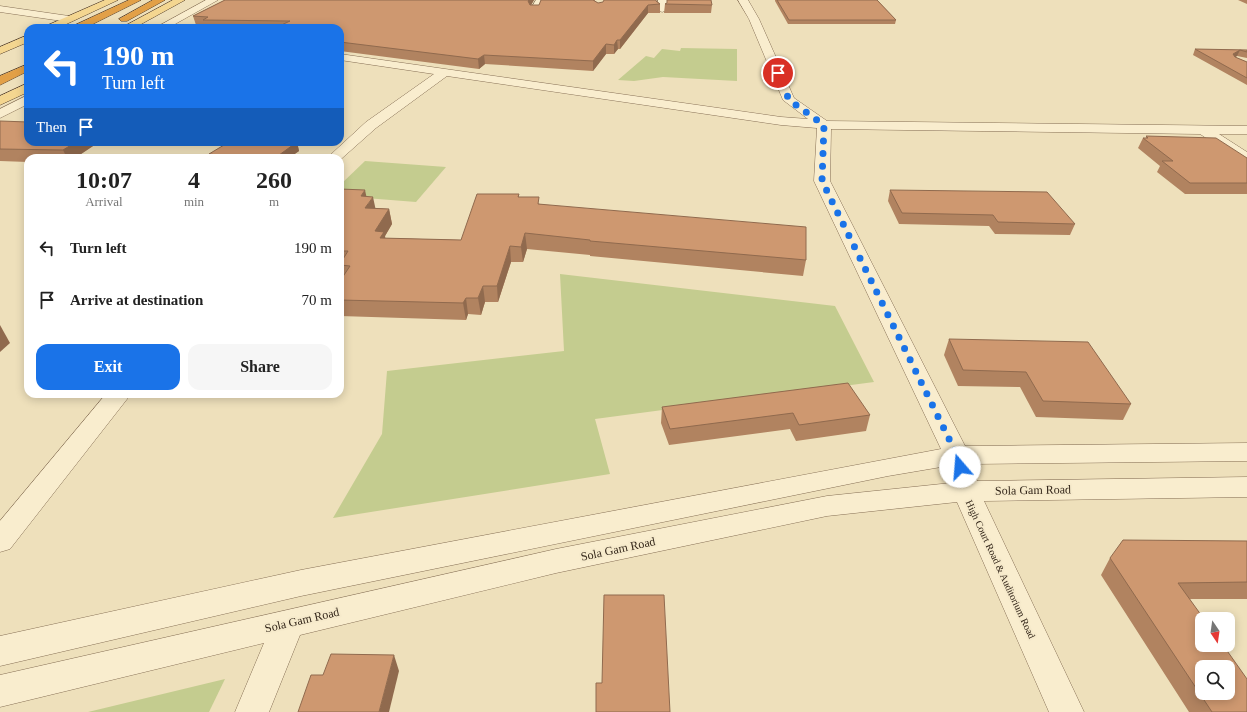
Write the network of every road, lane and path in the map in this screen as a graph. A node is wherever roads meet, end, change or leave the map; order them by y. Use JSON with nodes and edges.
{"nodes":[{"id":1,"x":106,"y":0,"type":"edge"},
{"id":2,"x":113,"y":0,"type":"edge"},
{"id":3,"x":136,"y":0,"type":"edge"},
{"id":4,"x":180,"y":0,"type":"edge"},
{"id":5,"x":194,"y":0,"type":"edge"},
{"id":6,"x":213,"y":0,"type":"edge"},
{"id":7,"x":541,"y":0,"type":"edge"},
{"id":8,"x":743,"y":0,"type":"edge"},
{"id":9,"x":162,"y":4,"type":"edge"},
{"id":10,"x":0,"y":9,"type":"edge"},
{"id":11,"x":94,"y":9,"type":"junction"},
{"id":12,"x":535,"y":10,"type":"edge"},
{"id":13,"x":69,"y":19,"type":"junction"},
{"id":14,"x":58,"y":24,"type":"edge"},
{"id":15,"x":85,"y":24,"type":"edge"},
{"id":16,"x":113,"y":24,"type":"dead end"},
{"id":17,"x":132,"y":24,"type":"edge"},
{"id":18,"x":149,"y":24,"type":"edge"},
{"id":19,"x":169,"y":24,"type":"edge"},
{"id":20,"x":24,"y":40,"type":"edge"},
{"id":21,"x":0,"y":51,"type":"edge"},
{"id":22,"x":344,"y":58,"type":"edge"},
{"id":23,"x":24,"y":69,"type":"edge"},
{"id":24,"x":445,"y":72,"type":"junction"},
{"id":25,"x":0,"y":80,"type":"edge"},
{"id":26,"x":24,"y":80,"type":"edge"},
{"id":27,"x":24,"y":89,"type":"edge"},
{"id":28,"x":0,"y":93,"type":"edge"},
{"id":29,"x":24,"y":101,"type":"edge"},
{"id":30,"x":0,"y":102,"type":"edge"},
{"id":31,"x":6,"y":108,"type":"edge"},
{"id":32,"x":0,"y":114,"type":"edge"},
{"id":33,"x":824,"y":125,"type":"junction"},
{"id":34,"x":1204,"y":130,"type":"junction"},
{"id":35,"x":1247,"y":130,"type":"edge"},
{"id":36,"x":338,"y":154,"type":"edge"},
{"id":37,"x":1247,"y":158,"type":"edge"},
{"id":38,"x":116,"y":398,"type":"edge"},
{"id":39,"x":1247,"y":452,"type":"edge"},
{"id":40,"x":957,"y":455,"type":"junction"},
{"id":41,"x":1247,"y":487,"type":"edge"},
{"id":42,"x":966,"y":491,"type":"junction"},
{"id":43,"x":0,"y":541,"type":"edge"},
{"id":44,"x":288,"y":624,"type":"junction"},
{"id":45,"x":0,"y":651,"type":"edge"},
{"id":46,"x":0,"y":692,"type":"edge"},
{"id":47,"x":252,"y":712,"type":"edge"},
{"id":48,"x":1067,"y":712,"type":"edge"}],
"edges":[{"from":1,"to":11,"type":"street"},
{"from":2,"to":11,"type":"main road"},
{"from":3,"to":15,"type":"highway"},
{"from":4,"to":9,"type":"main road"},
{"from":5,"to":18,"type":"main road"},
{"from":6,"to":19,"type":"street"},
{"from":7,"to":12,"type":"street"},
{"from":8,"to":33,"type":"street"},
{"from":9,"to":16,"type":"highway"},
{"from":9,"to":17,"type":"main road"},
{"from":10,"to":13,"type":"street"},
{"from":11,"to":13,"type":"main road"},
{"from":13,"to":14,"type":"main road"},
{"from":20,"to":21,"type":"main road"},
{"from":22,"to":24,"type":"street"},
{"from":23,"to":25,"type":"highway"},
{"from":24,"to":33,"type":"street"},
{"from":24,"to":36,"type":"street"},
{"from":26,"to":28,"type":"main road"},
{"from":27,"to":30,"type":"main road"},
{"from":29,"to":31,"type":"street"},
{"from":31,"to":32,"type":"street"},
{"from":33,"to":34,"type":"street"},
{"from":33,"to":40,"type":"street","name":"High Court Road & Auditorium Road"},
{"from":34,"to":35,"type":"street"},
{"from":34,"to":37,"type":"street"},
{"from":38,"to":43,"type":"street"},
{"from":39,"to":40,"type":"street"},
{"from":40,"to":42,"type":"street","name":"High Court Road & Auditorium Road"},
{"from":40,"to":45,"type":"street"},
{"from":41,"to":42,"type":"street","name":"Sola Gam Road"},
{"from":42,"to":44,"type":"street","name":"Sola Gam Road"},
{"from":42,"to":48,"type":"street","name":"High Court Road & Auditorium Road"},
{"from":44,"to":46,"type":"street","name":"Sola Gam Road"},
{"from":44,"to":47,"type":"street"}]}
